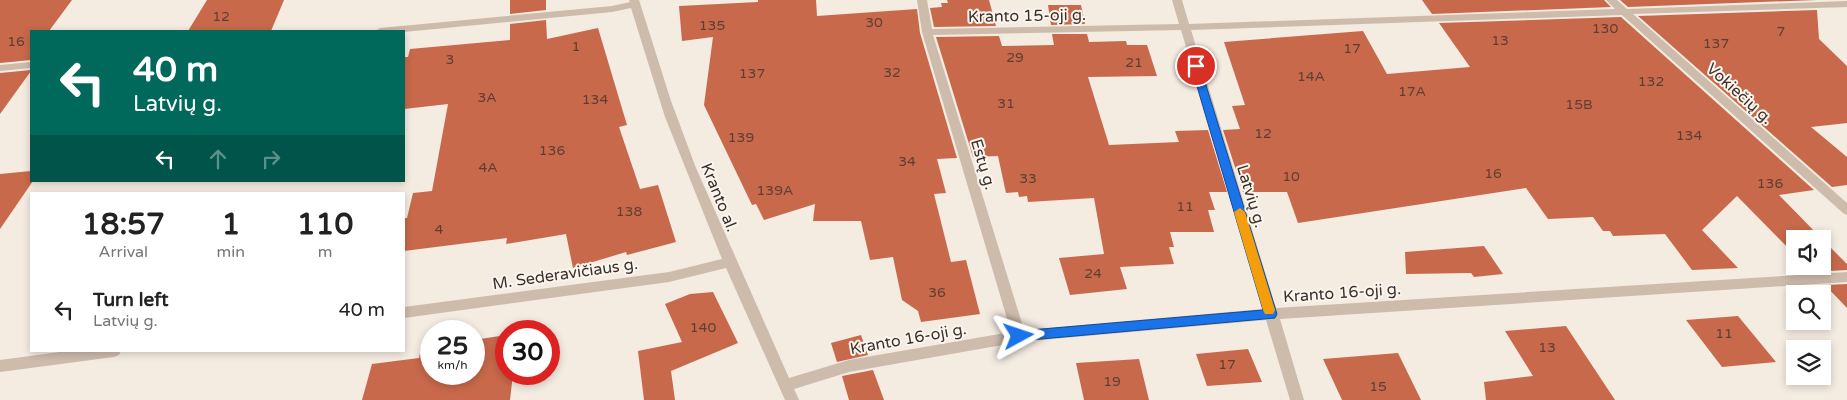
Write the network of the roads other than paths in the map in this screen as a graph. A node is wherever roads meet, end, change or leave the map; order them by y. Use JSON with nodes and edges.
{"nodes":[{"id":1,"x":922,"y":0,"type":"edge"},
{"id":2,"x":1177,"y":0,"type":"edge"},
{"id":3,"x":1611,"y":0,"type":"edge"},
{"id":4,"x":635,"y":2,"type":"edge"},
{"id":5,"x":1847,"y":4,"type":"edge"},
{"id":6,"x":1623,"y":11,"type":"junction"},
{"id":7,"x":1184,"y":27,"type":"junction"},
{"id":8,"x":391,"y":30,"type":"edge"},
{"id":9,"x":927,"y":32,"type":"junction"},
{"id":10,"x":30,"y":65,"type":"edge"},
{"id":11,"x":0,"y":68,"type":"edge"},
{"id":12,"x":1847,"y":210,"type":"edge"},
{"id":13,"x":730,"y":262,"type":"junction"},
{"id":14,"x":1847,"y":277,"type":"edge"},
{"id":15,"x":405,"y":312,"type":"edge"},
{"id":16,"x":1270,"y":314,"type":"junction"},
{"id":17,"x":1019,"y":336,"type":"junction"},
{"id":18,"x":106,"y":352,"type":"edge"},
{"id":19,"x":0,"y":366,"type":"edge"},
{"id":20,"x":786,"y":385,"type":"junction"},
{"id":21,"x":792,"y":400,"type":"edge"},
{"id":22,"x":1297,"y":400,"type":"edge"}],
"edges":[{"from":1,"to":9,"type":"street","name":"Estų g."},
{"from":2,"to":7,"type":"street","name":"Latvių g."},
{"from":3,"to":6,"type":"street","name":"Vokiečių g."},
{"from":4,"to":8,"type":"street"},
{"from":4,"to":13,"type":"street","name":"Kranto al."},
{"from":5,"to":6,"type":"street","name":"Kranto 15-oji g."},
{"from":6,"to":7,"type":"street","name":"Kranto 15-oji g."},
{"from":6,"to":12,"type":"street","name":"Vokiečių g."},
{"from":7,"to":9,"type":"street","name":"Kranto 15-oji g."},
{"from":7,"to":16,"type":"street","name":"Latvių g."},
{"from":9,"to":17,"type":"street","name":"Estų g."},
{"from":10,"to":11,"type":"street"},
{"from":13,"to":15,"type":"street","name":"M. Sederavičiaus g."},
{"from":13,"to":20,"type":"street","name":"Kranto al."},
{"from":14,"to":16,"type":"street","name":"Kranto 16-oji g."},
{"from":16,"to":17,"type":"street","name":"Kranto 16-oji g."},
{"from":16,"to":22,"type":"street","name":"Latvių g."},
{"from":17,"to":20,"type":"street","name":"Kranto 16-oji g."},
{"from":18,"to":19,"type":"street"},
{"from":20,"to":21,"type":"street","name":"Kranto al."}]}
